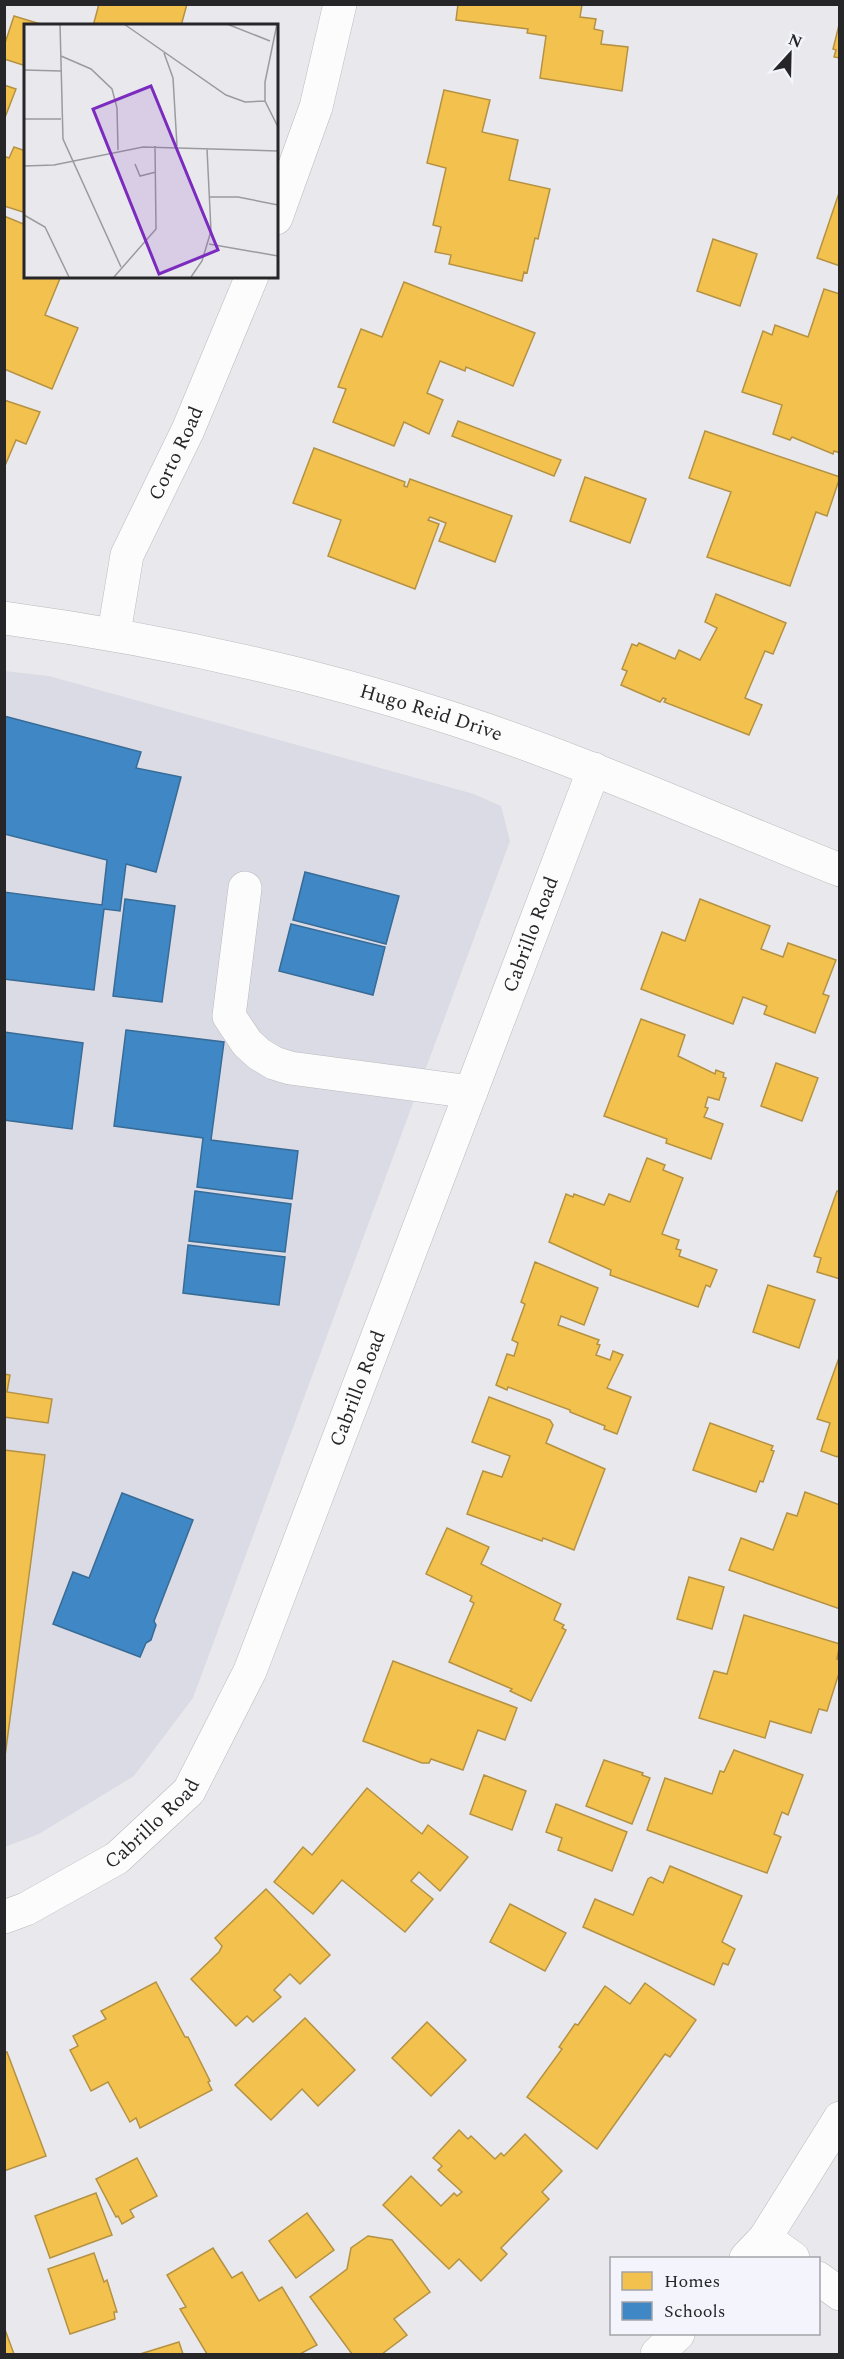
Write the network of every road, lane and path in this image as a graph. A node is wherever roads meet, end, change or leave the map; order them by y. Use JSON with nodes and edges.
{"nodes":[{"id":1,"x":340,"y":4,"type":"edge"},
{"id":2,"x":278,"y":212,"type":"edge"},
{"id":3,"x":251,"y":278,"type":"edge"},
{"id":4,"x":4,"y":618,"type":"edge"},
{"id":5,"x":114,"y":633,"type":"junction"},
{"id":6,"x":594,"y":770,"type":"junction"},
{"id":7,"x":840,"y":870,"type":"edge"},
{"id":8,"x":245,"y":888,"type":"dead end"},
{"id":9,"x":471,"y":1092,"type":"junction"},
{"id":10,"x":4,"y":1917,"type":"edge"},
{"id":11,"x":840,"y":2118,"type":"edge"},
{"id":12,"x":756,"y":2248,"type":"edge"},
{"id":13,"x":786,"y":2257,"type":"edge"},
{"id":14,"x":820,"y":2279,"type":"edge"},
{"id":15,"x":840,"y":2294,"type":"edge"},
{"id":16,"x":677,"y":2335,"type":"edge"},
{"id":17,"x":657,"y":2355,"type":"edge"}],
"edges":[{"from":1,"to":2,"type":"street"},
{"from":3,"to":5,"type":"street","name":"Corto Road"},
{"from":4,"to":5,"type":"street","name":"Hugo Reid Drive"},
{"from":5,"to":6,"type":"street","name":"Hugo Reid Drive"},
{"from":6,"to":7,"type":"street","name":"Hugo Reid Drive"},
{"from":6,"to":9,"type":"street","name":"Cabrillo Road"},
{"from":8,"to":9,"type":"street"},
{"from":9,"to":10,"type":"street","name":"Cabrillo Road"},
{"from":11,"to":12,"type":"street"},
{"from":12,"to":13,"type":"street"},
{"from":14,"to":15,"type":"street"},
{"from":16,"to":17,"type":"street"}]}
